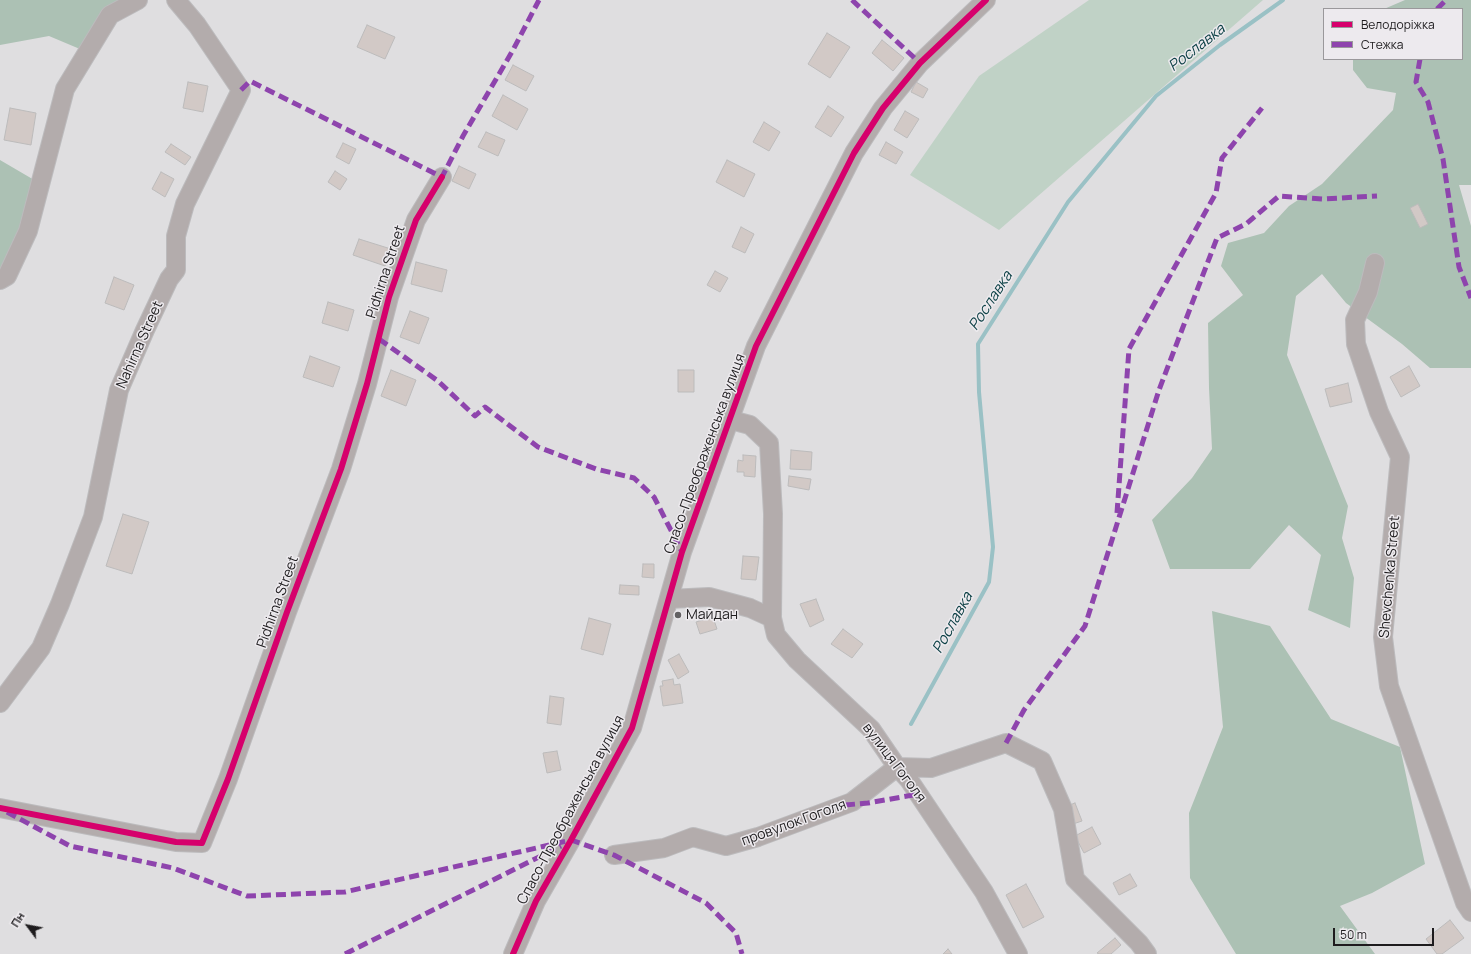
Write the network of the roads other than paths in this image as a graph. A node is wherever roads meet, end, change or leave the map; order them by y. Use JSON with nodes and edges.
{"nodes":[{"id":1,"x":138,"y":0,"type":"edge"},
{"id":2,"x":176,"y":0,"type":"edge"},
{"id":3,"x":986,"y":0,"type":"edge"},
{"id":4,"x":442,"y":177,"type":"dead end"},
{"id":5,"x":1375,"y":263,"type":"dead end"},
{"id":6,"x":0,"y":280,"type":"edge"},
{"id":7,"x":730,"y":420,"type":"junction"},
{"id":8,"x":668,"y":599,"type":"junction"},
{"id":9,"x":772,"y":618,"type":"junction"},
{"id":10,"x":0,"y":703,"type":"edge"},
{"id":11,"x":897,"y":767,"type":"junction"},
{"id":12,"x":0,"y":808,"type":"edge"},
{"id":13,"x":614,"y":854,"type":"dead end"},
{"id":14,"x":1471,"y":912,"type":"edge"},
{"id":15,"x":513,"y":954,"type":"edge"},
{"id":16,"x":1018,"y":954,"type":"edge"},
{"id":17,"x":1147,"y":954,"type":"edge"}],
"edges":[{"from":1,"to":6,"type":"street"},
{"from":2,"to":10,"type":"street","name":"Nahirna Street"},
{"from":3,"to":7,"type":"street","name":"Спасо-Преображенська вулиця"},
{"from":4,"to":12,"type":"street","name":"Pidhirna Street"},
{"from":5,"to":14,"type":"street","name":"Shevchenka Street"},
{"from":7,"to":8,"type":"street","name":"Спасо-Преображенська вулиця"},
{"from":7,"to":9,"type":"street","name":"вулиця Гоголя"},
{"from":8,"to":9,"type":"street"},
{"from":8,"to":15,"type":"street","name":"Спасо-Преображенська вулиця"},
{"from":9,"to":11,"type":"street","name":"вулиця Гоголя"},
{"from":11,"to":13,"type":"street","name":"провулок Гоголя"},
{"from":11,"to":16,"type":"street","name":"вулиця Гоголя"},
{"from":11,"to":17,"type":"street"}]}
